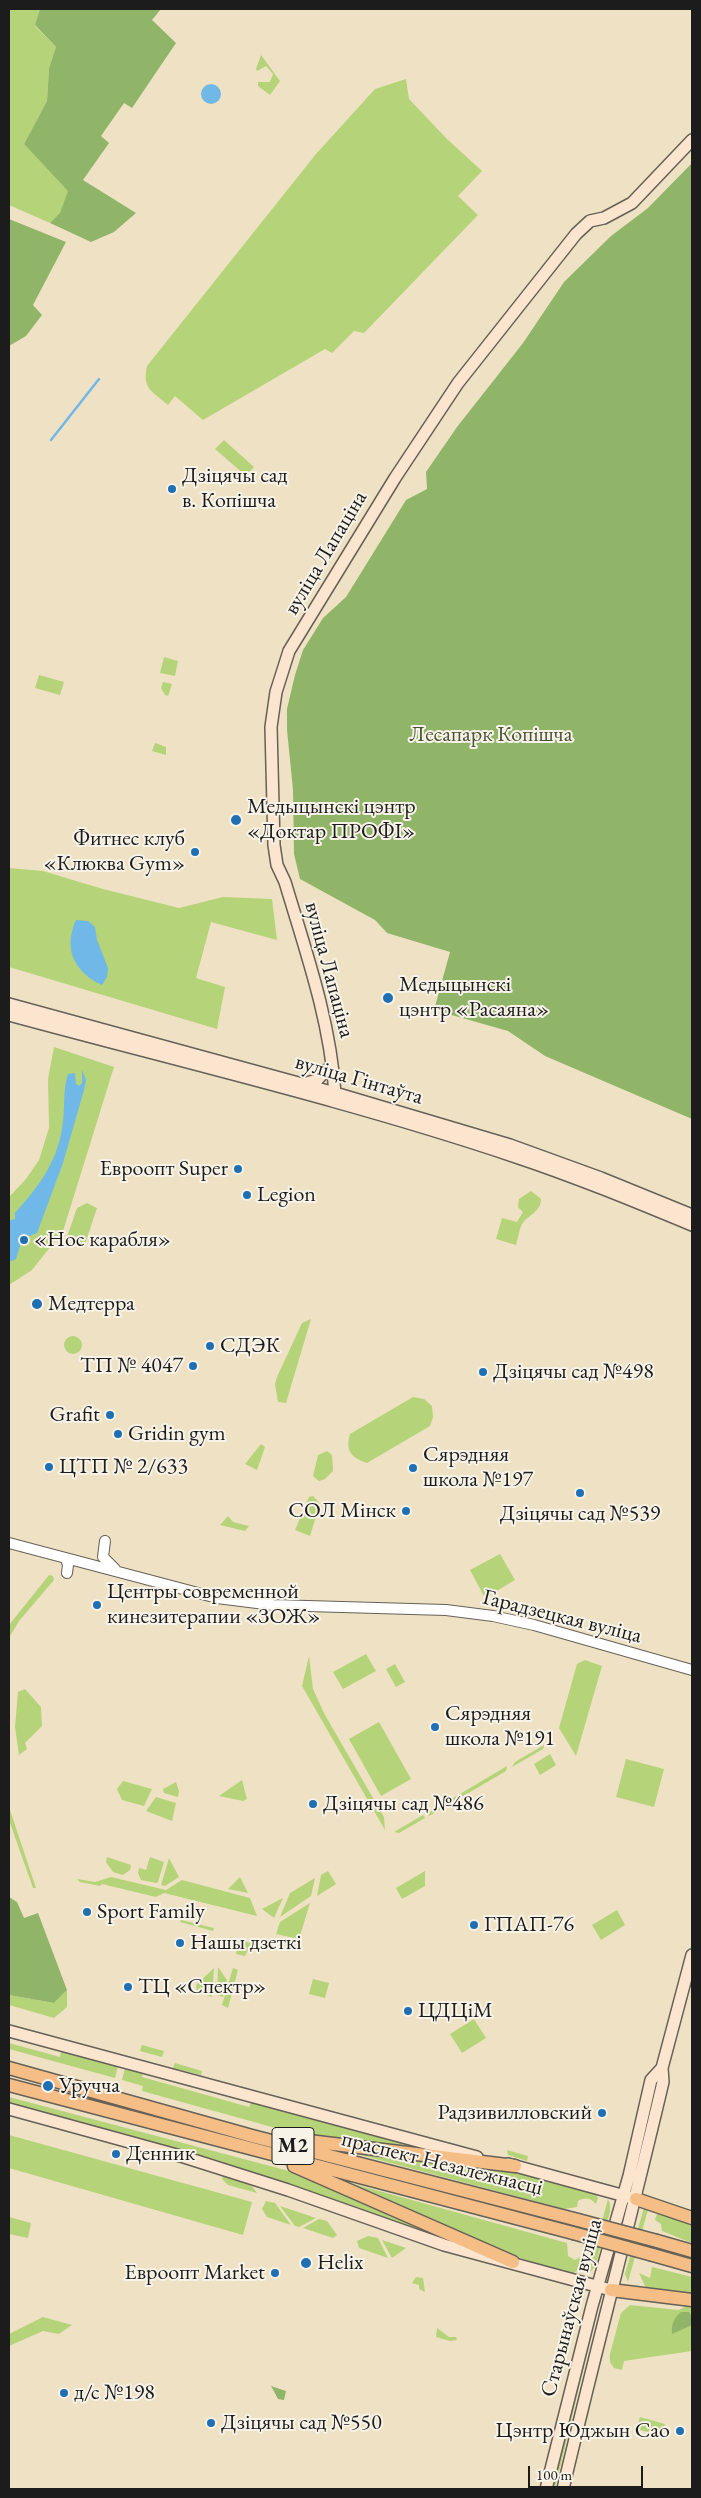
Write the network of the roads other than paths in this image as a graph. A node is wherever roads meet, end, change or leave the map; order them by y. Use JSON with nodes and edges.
{"nodes":[{"id":1,"x":692,"y":140,"type":"edge"},
{"id":2,"x":277,"y":865,"type":"junction"},
{"id":3,"x":9,"y":1004,"type":"edge"},
{"id":4,"x":9,"y":1015,"type":"edge"},
{"id":5,"x":326,"y":1070,"type":"junction"},
{"id":6,"x":302,"y":1084,"type":"junction"},
{"id":7,"x":334,"y":1093,"type":"junction"},
{"id":8,"x":339,"y":1104,"type":"junction"},
{"id":9,"x":692,"y":1216,"type":"edge"},
{"id":10,"x":692,"y":1225,"type":"edge"},
{"id":11,"x":105,"y":1540,"type":"dead end"},
{"id":12,"x":9,"y":1543,"type":"edge"},
{"id":13,"x":66,"y":1559,"type":"junction"},
{"id":14,"x":118,"y":1571,"type":"junction"},
{"id":15,"x":67,"y":1573,"type":"dead end"},
{"id":16,"x":692,"y":1670,"type":"edge"},
{"id":17,"x":692,"y":1955,"type":"edge"},
{"id":18,"x":9,"y":2031,"type":"edge"},
{"id":19,"x":9,"y":2068,"type":"edge"},
{"id":20,"x":662,"y":2068,"type":"junction"},
{"id":21,"x":9,"y":2085,"type":"edge"},
{"id":22,"x":9,"y":2109,"type":"edge"},
{"id":23,"x":250,"y":2142,"type":"junction"},
{"id":24,"x":514,"y":2166,"type":"junction"},
{"id":25,"x":623,"y":2196,"type":"junction"},
{"id":26,"x":636,"y":2199,"type":"junction"},
{"id":27,"x":692,"y":2218,"type":"edge"},
{"id":28,"x":692,"y":2251,"type":"edge"},
{"id":29,"x":513,"y":2262,"type":"junction"},
{"id":30,"x":692,"y":2266,"type":"edge"},
{"id":31,"x":597,"y":2287,"type":"junction"},
{"id":32,"x":611,"y":2290,"type":"junction"},
{"id":33,"x":692,"y":2300,"type":"edge"},
{"id":34,"x":546,"y":2489,"type":"edge"},
{"id":35,"x":563,"y":2489,"type":"edge"}],
"edges":[{"from":1,"to":2,"type":"main road","name":"вуліца Лапаціна"},
{"from":2,"to":5,"type":"main road"},
{"from":2,"to":7,"type":"main road","name":"вуліца Лапаціна"},
{"from":3,"to":6,"type":"main road","name":"вуліца Гінтаўта"},
{"from":4,"to":8,"type":"main road","name":"вуліца Гінтаўта"},
{"from":5,"to":6,"type":"main road"},
{"from":5,"to":7,"type":"main road"},
{"from":6,"to":7,"type":"main road","name":"вуліца Гінтаўта"},
{"from":7,"to":8,"type":"main road"},
{"from":7,"to":9,"type":"main road","name":"вуліца Гінтаўта"},
{"from":8,"to":10,"type":"main road","name":"вуліца Гінтаўта"},
{"from":11,"to":14,"type":"street"},
{"from":12,"to":13,"type":"street","name":"Гарадзецкая вуліца"},
{"from":13,"to":14,"type":"street","name":"Гарадзецкая вуліца"},
{"from":13,"to":15,"type":"street"},
{"from":14,"to":16,"type":"street","name":"Гарадзецкая вуліца"},
{"from":17,"to":20,"type":"main road"},
{"from":18,"to":24,"type":"main road"},
{"from":19,"to":23,"type":"highway","name":"праспект Незалежнасці","number":"М2"},
{"from":20,"to":25,"type":"main road","name":"Старынаўская вуліца"},
{"from":20,"to":26,"type":"main road","name":"Старынаўская вуліца"},
{"from":21,"to":23,"type":"highway","name":"праспект Незалежнасці","number":"М2"},
{"from":22,"to":29,"type":"main road"},
{"from":23,"to":24,"type":"highway"},
{"from":23,"to":28,"type":"highway","name":"праспект Незалежнасці","number":"М2","bridge":true},
{"from":23,"to":29,"type":"highway"},
{"from":23,"to":30,"type":"highway","name":"праспект Незалежнасці","number":"М2","bridge":true},
{"from":24,"to":25,"type":"main road"},
{"from":25,"to":26,"type":"main road"},
{"from":25,"to":31,"type":"main road","name":"Старынаўская вуліца"},
{"from":26,"to":27,"type":"highway"},
{"from":26,"to":32,"type":"main road","name":"Старынаўская вуліца"},
{"from":29,"to":31,"type":"main road"},
{"from":31,"to":32,"type":"main road"},
{"from":31,"to":34,"type":"main road","name":"Старынаўская вуліца"},
{"from":32,"to":33,"type":"highway"},
{"from":32,"to":35,"type":"main road","name":"Старынаўская вуліца"}]}
